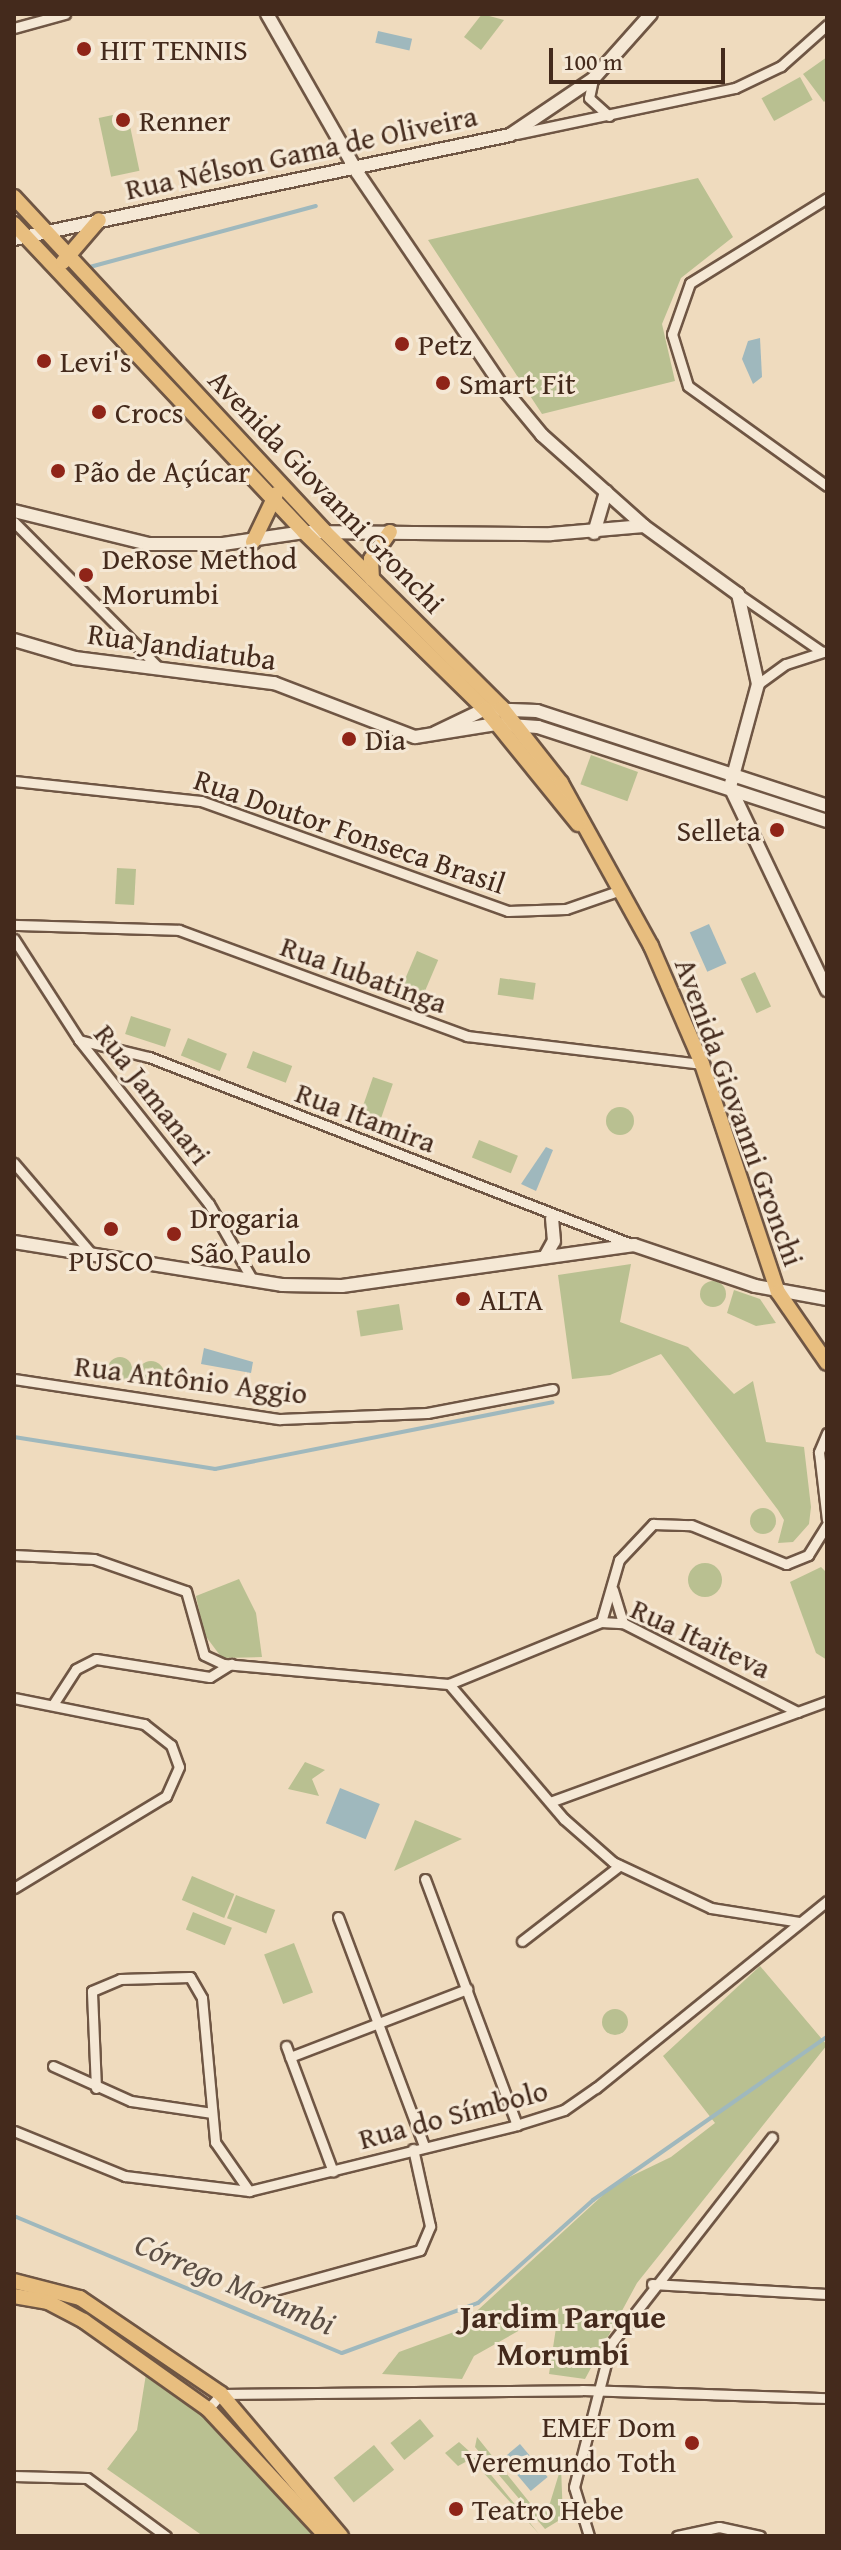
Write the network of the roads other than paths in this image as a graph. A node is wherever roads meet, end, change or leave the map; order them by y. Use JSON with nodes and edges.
{"nodes":[{"id":1,"x":65,"y":14,"type":"edge"},
{"id":2,"x":267,"y":14,"type":"edge"},
{"id":3,"x":651,"y":14,"type":"edge"},
{"id":4,"x":827,"y":25,"type":"edge"},
{"id":5,"x":14,"y":28,"type":"edge"},
{"id":6,"x":593,"y":79,"type":"junction"},
{"id":7,"x":609,"y":116,"type":"junction"},
{"id":8,"x":510,"y":135,"type":"junction"},
{"id":9,"x":357,"y":172,"type":"junction"},
{"id":10,"x":14,"y":197,"type":"edge"},
{"id":11,"x":827,"y":198,"type":"edge"},
{"id":12,"x":99,"y":220,"type":"junction"},
{"id":13,"x":14,"y":224,"type":"edge"},
{"id":14,"x":48,"y":232,"type":"junction"},
{"id":15,"x":20,"y":238,"type":"edge"},
{"id":16,"x":67,"y":254,"type":"junction"},
{"id":17,"x":59,"y":274,"type":"junction"},
{"id":18,"x":278,"y":477,"type":"junction"},
{"id":19,"x":827,"y":486,"type":"edge"},
{"id":20,"x":606,"y":492,"type":"junction"},
{"id":21,"x":276,"y":501,"type":"junction"},
{"id":22,"x":14,"y":511,"type":"edge"},
{"id":23,"x":14,"y":522,"type":"edge"},
{"id":24,"x":644,"y":526,"type":"junction"},
{"id":25,"x":304,"y":532,"type":"junction"},
{"id":26,"x":325,"y":532,"type":"junction"},
{"id":27,"x":390,"y":532,"type":"junction"},
{"id":28,"x":594,"y":533,"type":"junction"},
{"id":29,"x":253,"y":542,"type":"junction"},
{"id":30,"x":372,"y":579,"type":"junction"},
{"id":31,"x":738,"y":594,"type":"junction"},
{"id":32,"x":14,"y":640,"type":"edge"},
{"id":33,"x":824,"y":652,"type":"edge"},
{"id":34,"x":159,"y":668,"type":"junction"},
{"id":35,"x":758,"y":684,"type":"junction"},
{"id":36,"x":502,"y":708,"type":"junction"},
{"id":37,"x":485,"y":709,"type":"junction"},
{"id":38,"x":496,"y":724,"type":"junction"},
{"id":39,"x":517,"y":725,"type":"junction"},
{"id":40,"x":431,"y":736,"type":"junction"},
{"id":41,"x":733,"y":773,"type":"junction"},
{"id":42,"x":14,"y":781,"type":"edge"},
{"id":43,"x":730,"y":787,"type":"junction"},
{"id":44,"x":827,"y":806,"type":"edge"},
{"id":45,"x":827,"y":821,"type":"edge"},
{"id":46,"x":586,"y":833,"type":"junction"},
{"id":47,"x":621,"y":890,"type":"junction"},
{"id":48,"x":14,"y":925,"type":"edge"},
{"id":49,"x":14,"y":939,"type":"edge"},
{"id":50,"x":826,"y":987,"type":"edge"},
{"id":51,"x":79,"y":1040,"type":"junction"},
{"id":52,"x":702,"y":1064,"type":"junction"},
{"id":53,"x":14,"y":1163,"type":"edge"},
{"id":54,"x":552,"y":1218,"type":"junction"},
{"id":55,"x":14,"y":1242,"type":"edge"},
{"id":56,"x":634,"y":1245,"type":"junction"},
{"id":57,"x":91,"y":1253,"type":"junction"},
{"id":58,"x":545,"y":1257,"type":"junction"},
{"id":59,"x":252,"y":1279,"type":"junction"},
{"id":60,"x":778,"y":1292,"type":"junction"},
{"id":61,"x":827,"y":1299,"type":"edge"},
{"id":62,"x":827,"y":1363,"type":"edge"},
{"id":63,"x":14,"y":1379,"type":"edge"},
{"id":64,"x":553,"y":1389,"type":"dead end"},
{"id":65,"x":827,"y":1433,"type":"edge"},
{"id":66,"x":827,"y":1522,"type":"edge"},
{"id":67,"x":14,"y":1555,"type":"edge"},
{"id":68,"x":613,"y":1590,"type":"junction"},
{"id":69,"x":601,"y":1622,"type":"junction"},
{"id":70,"x":623,"y":1623,"type":"junction"},
{"id":71,"x":231,"y":1664,"type":"junction"},
{"id":72,"x":449,"y":1684,"type":"junction"},
{"id":73,"x":14,"y":1698,"type":"edge"},
{"id":74,"x":827,"y":1701,"type":"edge"},
{"id":75,"x":54,"y":1703,"type":"junction"},
{"id":76,"x":798,"y":1712,"type":"junction"},
{"id":77,"x":550,"y":1802,"type":"junction"},
{"id":78,"x":619,"y":1866,"type":"junction"},
{"id":79,"x":425,"y":1879,"type":"dead end"},
{"id":80,"x":14,"y":1888,"type":"edge"},
{"id":81,"x":827,"y":1901,"type":"edge"},
{"id":82,"x":338,"y":1917,"type":"dead end"},
{"id":83,"x":799,"y":1922,"type":"junction"},
{"id":84,"x":522,"y":1941,"type":"dead end"},
{"id":85,"x":467,"y":1989,"type":"junction"},
{"id":86,"x":379,"y":2024,"type":"junction"},
{"id":87,"x":286,"y":2046,"type":"dead end"},
{"id":88,"x":290,"y":2057,"type":"junction"},
{"id":89,"x":53,"y":2066,"type":"dead end"},
{"id":90,"x":96,"y":2088,"type":"junction"},
{"id":91,"x":212,"y":2113,"type":"junction"},
{"id":92,"x":517,"y":2125,"type":"junction"},
{"id":93,"x":14,"y":2131,"type":"edge"},
{"id":94,"x":772,"y":2137,"type":"dead end"},
{"id":95,"x":424,"y":2146,"type":"junction"},
{"id":96,"x":413,"y":2149,"type":"junction"},
{"id":97,"x":333,"y":2172,"type":"junction"},
{"id":98,"x":249,"y":2191,"type":"junction"},
{"id":99,"x":14,"y":2281,"type":"edge"},
{"id":100,"x":652,"y":2284,"type":"junction"},
{"id":101,"x":827,"y":2294,"type":"edge"},
{"id":102,"x":14,"y":2296,"type":"edge"},
{"id":103,"x":253,"y":2296,"type":"dead end"},
{"id":104,"x":594,"y":2390,"type":"junction"},
{"id":105,"x":221,"y":2394,"type":"junction"},
{"id":106,"x":827,"y":2398,"type":"edge"},
{"id":107,"x":208,"y":2409,"type":"junction"},
{"id":108,"x":14,"y":2476,"type":"edge"},
{"id":109,"x":166,"y":2536,"type":"edge"},
{"id":110,"x":326,"y":2536,"type":"edge"},
{"id":111,"x":341,"y":2536,"type":"edge"},
{"id":112,"x":589,"y":2536,"type":"edge"},
{"id":113,"x":677,"y":2536,"type":"edge"},
{"id":114,"x":760,"y":2536,"type":"edge"}],
"edges":[{"from":1,"to":5,"type":"street"},
{"from":2,"to":9,"type":"street"},
{"from":3,"to":6,"type":"street","name":"Rua Nélson Gama de Oliveira"},
{"from":4,"to":7,"type":"street"},
{"from":6,"to":7,"type":"street"},
{"from":6,"to":8,"type":"street","name":"Rua Nélson Gama de Oliveira"},
{"from":7,"to":8,"type":"street"},
{"from":8,"to":9,"type":"street","name":"Rua Nélson Gama de Oliveira"},
{"from":9,"to":12,"type":"street","name":"Rua Nélson Gama de Oliveira"},
{"from":9,"to":20,"type":"street"},
{"from":10,"to":14,"type":"main road","name":"Avenida Giovanni Gronchi"},
{"from":11,"to":19,"type":"street"},
{"from":12,"to":14,"type":"street","name":"Rua Nélson Gama de Oliveira"},
{"from":12,"to":16,"type":"main road"},
{"from":13,"to":15,"type":"main road","name":"Avenida Giovanni Gronchi"},
{"from":14,"to":15,"type":"street","name":"Rua Nélson Gama de Oliveira"},
{"from":14,"to":16,"type":"main road","name":"Avenida Giovanni Gronchi"},
{"from":15,"to":17,"type":"main road","name":"Avenida Giovanni Gronchi"},
{"from":16,"to":17,"type":"main road"},
{"from":16,"to":18,"type":"main road","name":"Avenida Giovanni Gronchi"},
{"from":17,"to":21,"type":"main road","name":"Avenida Giovanni Gronchi"},
{"from":18,"to":21,"type":"main road"},
{"from":18,"to":26,"type":"main road","name":"Avenida Giovanni Gronchi"},
{"from":20,"to":24,"type":"street"},
{"from":20,"to":28,"type":"street"},
{"from":21,"to":25,"type":"main road","name":"Avenida Giovanni Gronchi"},
{"from":21,"to":29,"type":"main road"},
{"from":22,"to":29,"type":"street"},
{"from":23,"to":34,"type":"street"},
{"from":24,"to":28,"type":"street"},
{"from":24,"to":31,"type":"street"},
{"from":25,"to":26,"type":"street"},
{"from":25,"to":29,"type":"street"},
{"from":25,"to":37,"type":"main road","name":"Avenida Giovanni Gronchi"},
{"from":26,"to":27,"type":"street"},
{"from":26,"to":30,"type":"main road","name":"Avenida Giovanni Gronchi"},
{"from":27,"to":28,"type":"street"},
{"from":27,"to":30,"type":"main road"},
{"from":30,"to":36,"type":"main road","name":"Avenida Giovanni Gronchi"},
{"from":31,"to":33,"type":"street"},
{"from":31,"to":35,"type":"street"},
{"from":32,"to":34,"type":"street","name":"Rua Jandiatuba"},
{"from":33,"to":35,"type":"street"},
{"from":34,"to":40,"type":"street","name":"Rua Jandiatuba"},
{"from":35,"to":41,"type":"street"},
{"from":36,"to":37,"type":"street"},
{"from":36,"to":39,"type":"main road","name":"Avenida Giovanni Gronchi"},
{"from":36,"to":41,"type":"street"},
{"from":37,"to":38,"type":"main road","name":"Avenida Giovanni Gronchi"},
{"from":37,"to":40,"type":"street"},
{"from":38,"to":39,"type":"street","name":"Rua Jandiatuba"},
{"from":38,"to":40,"type":"street","name":"Rua Jandiatuba"},
{"from":38,"to":46,"type":"main road","name":"Avenida Giovanni Gronchi"},
{"from":39,"to":43,"type":"street","name":"Rua Jandiatuba"},
{"from":39,"to":46,"type":"main road","name":"Avenida Giovanni Gronchi"},
{"from":41,"to":43,"type":"street"},
{"from":41,"to":44,"type":"street"},
{"from":42,"to":47,"type":"street","name":"Rua Doutor Fonseca Brasil"},
{"from":43,"to":45,"type":"street","name":"Rua Jandiatuba"},
{"from":43,"to":50,"type":"street"},
{"from":46,"to":47,"type":"main road","name":"Avenida Giovanni Gronchi"},
{"from":47,"to":52,"type":"main road","name":"Avenida Giovanni Gronchi"},
{"from":48,"to":52,"type":"street","name":"Rua Iubatinga"},
{"from":49,"to":51,"type":"street","name":"Rua Jamanari"},
{"from":51,"to":54,"type":"street","name":"Rua Itamira"},
{"from":51,"to":59,"type":"street","name":"Rua Jamanari"},
{"from":52,"to":60,"type":"main road","name":"Avenida Giovanni Gronchi"},
{"from":53,"to":57,"type":"street"},
{"from":54,"to":56,"type":"street","name":"Rua Itamira"},
{"from":54,"to":58,"type":"street"},
{"from":55,"to":57,"type":"street"},
{"from":56,"to":58,"type":"street"},
{"from":56,"to":60,"type":"street"},
{"from":57,"to":59,"type":"street"},
{"from":58,"to":59,"type":"street"},
{"from":60,"to":61,"type":"street"},
{"from":60,"to":62,"type":"main road","name":"Avenida Giovanni Gronchi"},
{"from":63,"to":64,"type":"street","name":"Rua Antônio Aggio"},
{"from":65,"to":66,"type":"street"},
{"from":66,"to":68,"type":"street"},
{"from":67,"to":71,"type":"street"},
{"from":68,"to":69,"type":"street"},
{"from":68,"to":70,"type":"street"},
{"from":69,"to":70,"type":"street","name":"Rua Itaiteva"},
{"from":69,"to":72,"type":"street","name":"Rua Itaiteva"},
{"from":70,"to":76,"type":"street","name":"Rua Itaiteva"},
{"from":71,"to":72,"type":"street"},
{"from":71,"to":75,"type":"street"},
{"from":72,"to":77,"type":"street"},
{"from":73,"to":75,"type":"street"},
{"from":74,"to":76,"type":"street"},
{"from":75,"to":80,"type":"street"},
{"from":76,"to":77,"type":"street"},
{"from":77,"to":78,"type":"street"},
{"from":78,"to":83,"type":"street"},
{"from":78,"to":84,"type":"street"},
{"from":79,"to":85,"type":"street"},
{"from":81,"to":83,"type":"street","name":"Rua do Símbolo"},
{"from":82,"to":86,"type":"street"},
{"from":83,"to":92,"type":"street","name":"Rua do Símbolo"},
{"from":85,"to":86,"type":"street"},
{"from":85,"to":92,"type":"street"},
{"from":86,"to":88,"type":"street"},
{"from":86,"to":95,"type":"street"},
{"from":87,"to":88,"type":"street"},
{"from":88,"to":97,"type":"street"},
{"from":89,"to":90,"type":"street"},
{"from":90,"to":91,"type":"street"},
{"from":90,"to":91,"type":"street"},
{"from":91,"to":98,"type":"street"},
{"from":92,"to":95,"type":"street","name":"Rua do Símbolo"},
{"from":93,"to":98,"type":"street","name":"Rua do Símbolo"},
{"from":94,"to":100,"type":"street"},
{"from":95,"to":96,"type":"street","name":"Rua do Símbolo"},
{"from":96,"to":97,"type":"street","name":"Rua do Símbolo"},
{"from":96,"to":103,"type":"street"},
{"from":97,"to":98,"type":"street","name":"Rua do Símbolo"},
{"from":99,"to":105,"type":"main road"},
{"from":100,"to":101,"type":"street"},
{"from":100,"to":104,"type":"street"},
{"from":102,"to":107,"type":"main road"},
{"from":104,"to":105,"type":"street"},
{"from":104,"to":106,"type":"street"},
{"from":104,"to":112,"type":"street"},
{"from":105,"to":107,"type":"street"},
{"from":105,"to":111,"type":"main road"},
{"from":107,"to":110,"type":"main road"},
{"from":108,"to":109,"type":"street"},
{"from":113,"to":114,"type":"street"}]}
